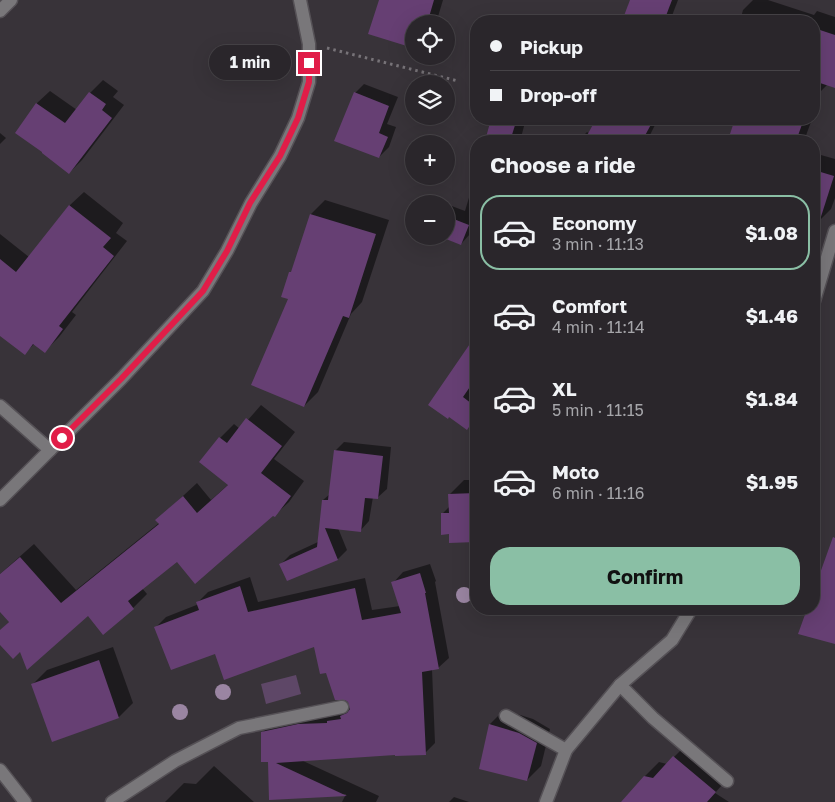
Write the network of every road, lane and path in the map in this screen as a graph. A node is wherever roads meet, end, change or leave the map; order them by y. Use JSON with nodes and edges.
{"nodes":[{"id":1,"x":11,"y":0,"type":"edge"},
{"id":2,"x":300,"y":0,"type":"edge"},
{"id":3,"x":0,"y":11,"type":"edge"},
{"id":4,"x":309,"y":44,"type":"junction"},
{"id":5,"x":458,"y":82,"type":"dead end"},
{"id":6,"x":835,"y":232,"type":"edge"},
{"id":7,"x":820,"y":281,"type":"edge"},
{"id":8,"x":0,"y":406,"type":"edge"},
{"id":9,"x":50,"y":450,"type":"junction"},
{"id":10,"x":0,"y":500,"type":"edge"},
{"id":11,"x":687,"y":615,"type":"edge"},
{"id":12,"x":620,"y":684,"type":"junction"},
{"id":13,"x":342,"y":707,"type":"dead end"},
{"id":14,"x":506,"y":716,"type":"dead end"},
{"id":15,"x":566,"y":750,"type":"junction"},
{"id":16,"x":0,"y":770,"type":"edge"},
{"id":17,"x":727,"y":781,"type":"dead end"},
{"id":18,"x":25,"y":802,"type":"edge"},
{"id":19,"x":112,"y":802,"type":"edge"},
{"id":20,"x":546,"y":802,"type":"edge"}],
"edges":[{"from":1,"to":3,"type":"street"},
{"from":2,"to":4,"type":"street"},
{"from":4,"to":5,"type":"path"},
{"from":4,"to":9,"type":"street"},
{"from":6,"to":7,"type":"street"},
{"from":8,"to":9,"type":"street"},
{"from":9,"to":10,"type":"street"},
{"from":11,"to":12,"type":"street"},
{"from":12,"to":15,"type":"street"},
{"from":12,"to":17,"type":"street"},
{"from":13,"to":19,"type":"street"},
{"from":14,"to":15,"type":"street"},
{"from":15,"to":20,"type":"street"},
{"from":16,"to":18,"type":"street"}]}
